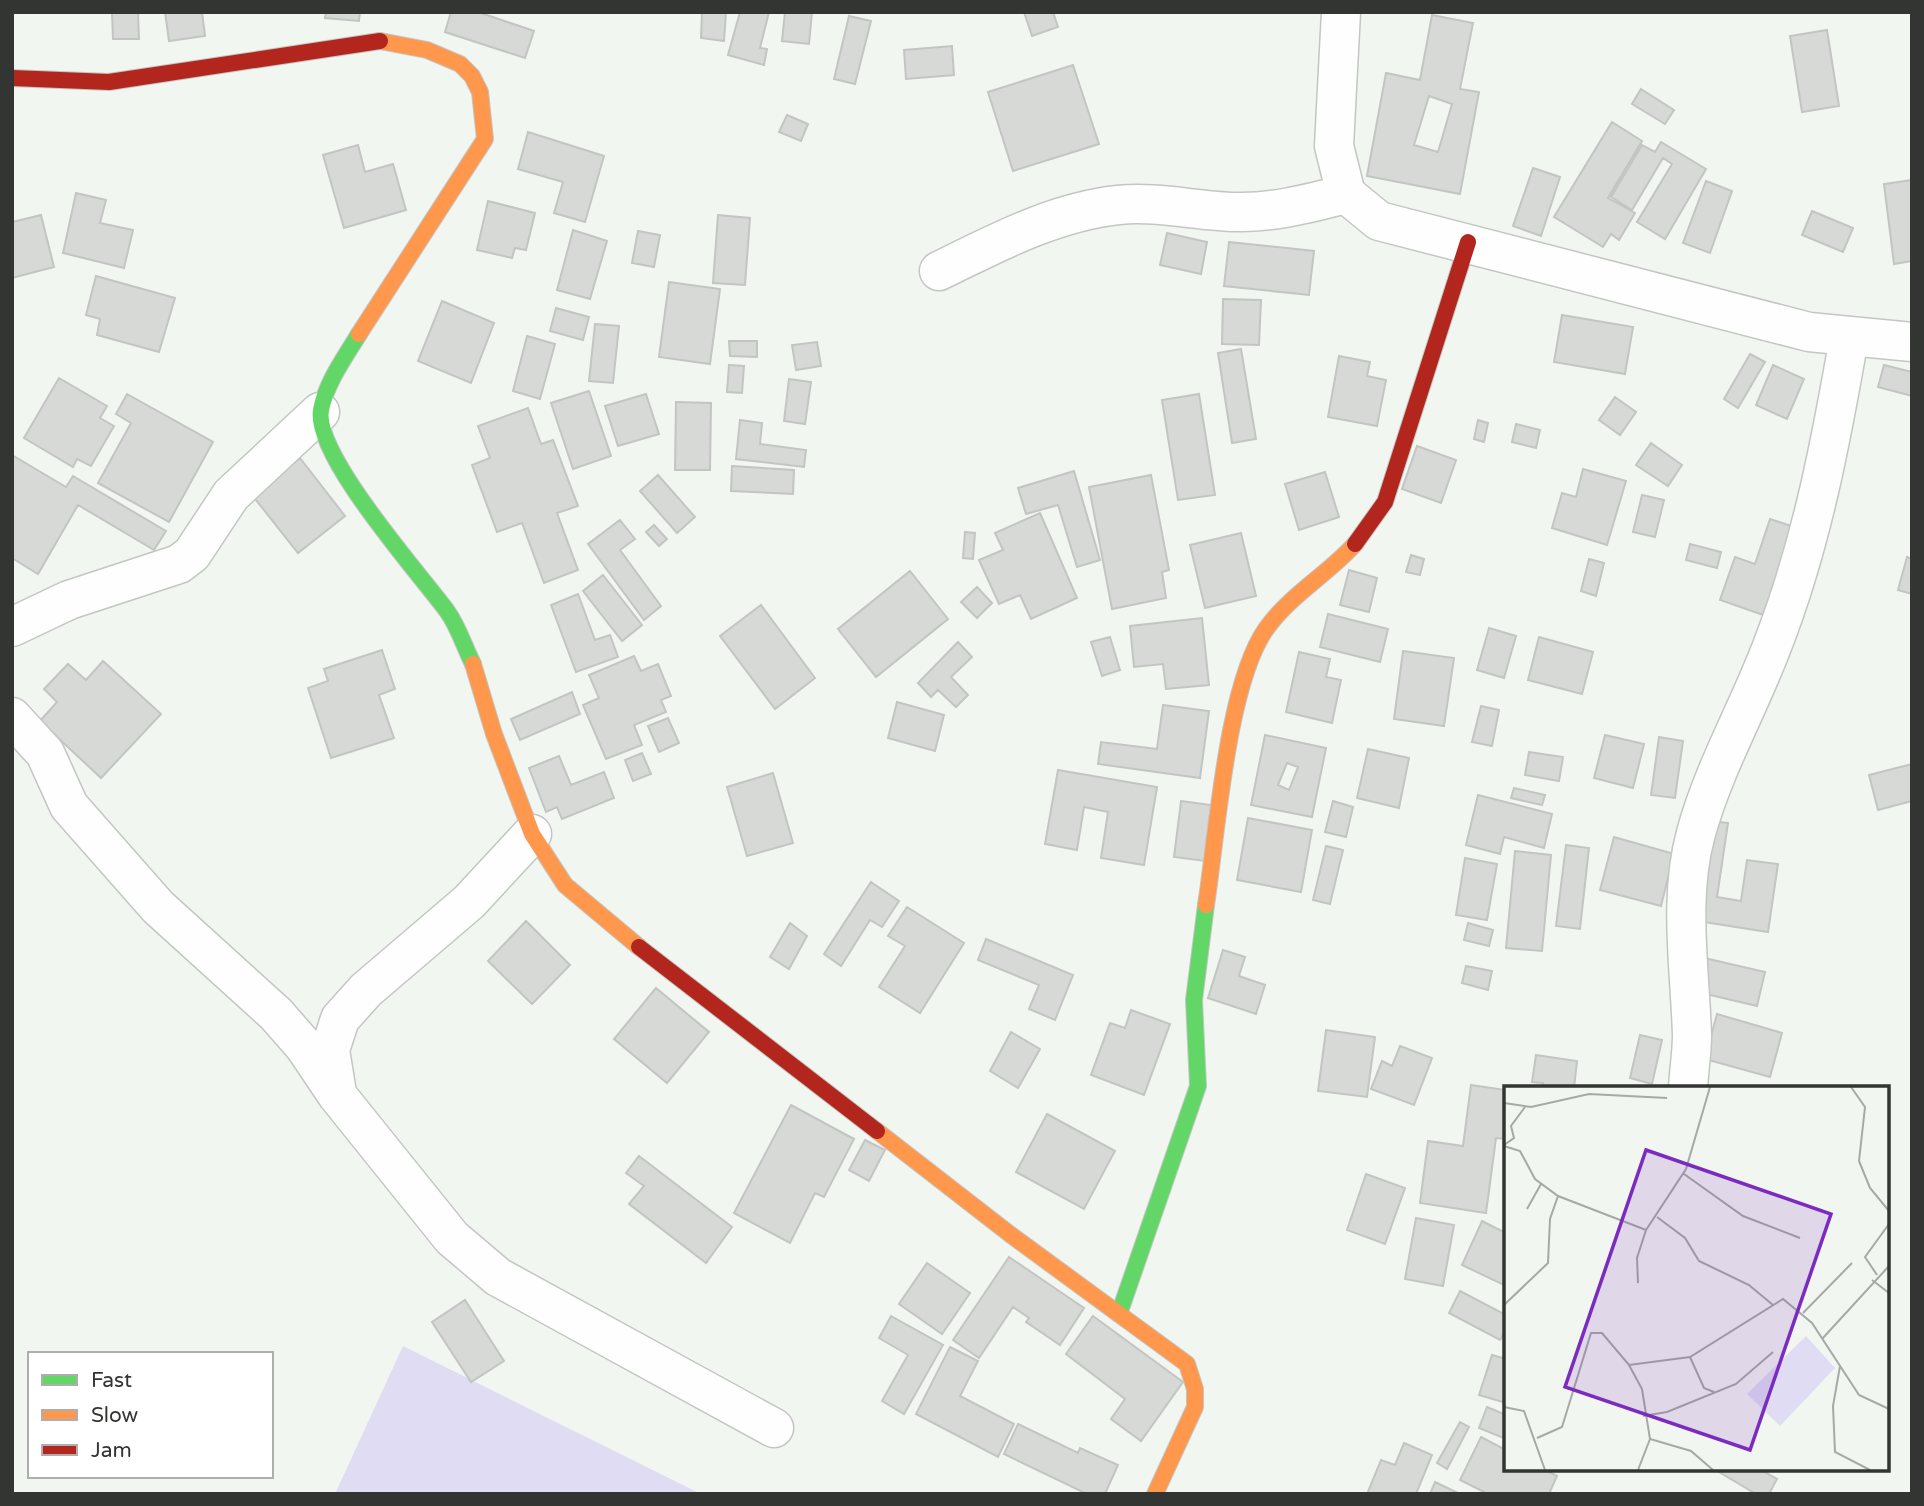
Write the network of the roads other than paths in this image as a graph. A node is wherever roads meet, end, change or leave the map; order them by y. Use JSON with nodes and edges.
{"nodes":[{"id":1,"x":1342,"y":12,"type":"edge"},
{"id":2,"x":12,"y":78,"type":"edge"},
{"id":3,"x":1346,"y":194,"type":"junction"},
{"id":4,"x":1468,"y":242,"type":"junction"},
{"id":5,"x":939,"y":271,"type":"dead end"},
{"id":6,"x":1849,"y":338,"type":"junction"},
{"id":7,"x":1912,"y":342,"type":"edge"},
{"id":8,"x":320,"y":412,"type":"junction"},
{"id":9,"x":12,"y":627,"type":"edge"},
{"id":10,"x":12,"y":718,"type":"edge"},
{"id":11,"x":532,"y":834,"type":"junction"},
{"id":12,"x":1688,"y":1086,"type":"edge"},
{"id":13,"x":337,"y":1095,"type":"junction"},
{"id":14,"x":1119,"y":1314,"type":"junction"},
{"id":15,"x":774,"y":1428,"type":"dead end"},
{"id":16,"x":1155,"y":1494,"type":"edge"}],
"edges":[{"from":1,"to":3,"type":"street"},
{"from":2,"to":8,"type":"street"},
{"from":3,"to":4,"type":"street"},
{"from":3,"to":5,"type":"street"},
{"from":4,"to":6,"type":"street"},
{"from":4,"to":14,"type":"street"},
{"from":6,"to":7,"type":"street"},
{"from":6,"to":12,"type":"street"},
{"from":8,"to":9,"type":"street"},
{"from":8,"to":11,"type":"street"},
{"from":10,"to":13,"type":"street"},
{"from":11,"to":13,"type":"street"},
{"from":11,"to":14,"type":"street"},
{"from":13,"to":15,"type":"street"},
{"from":14,"to":16,"type":"street"}]}
